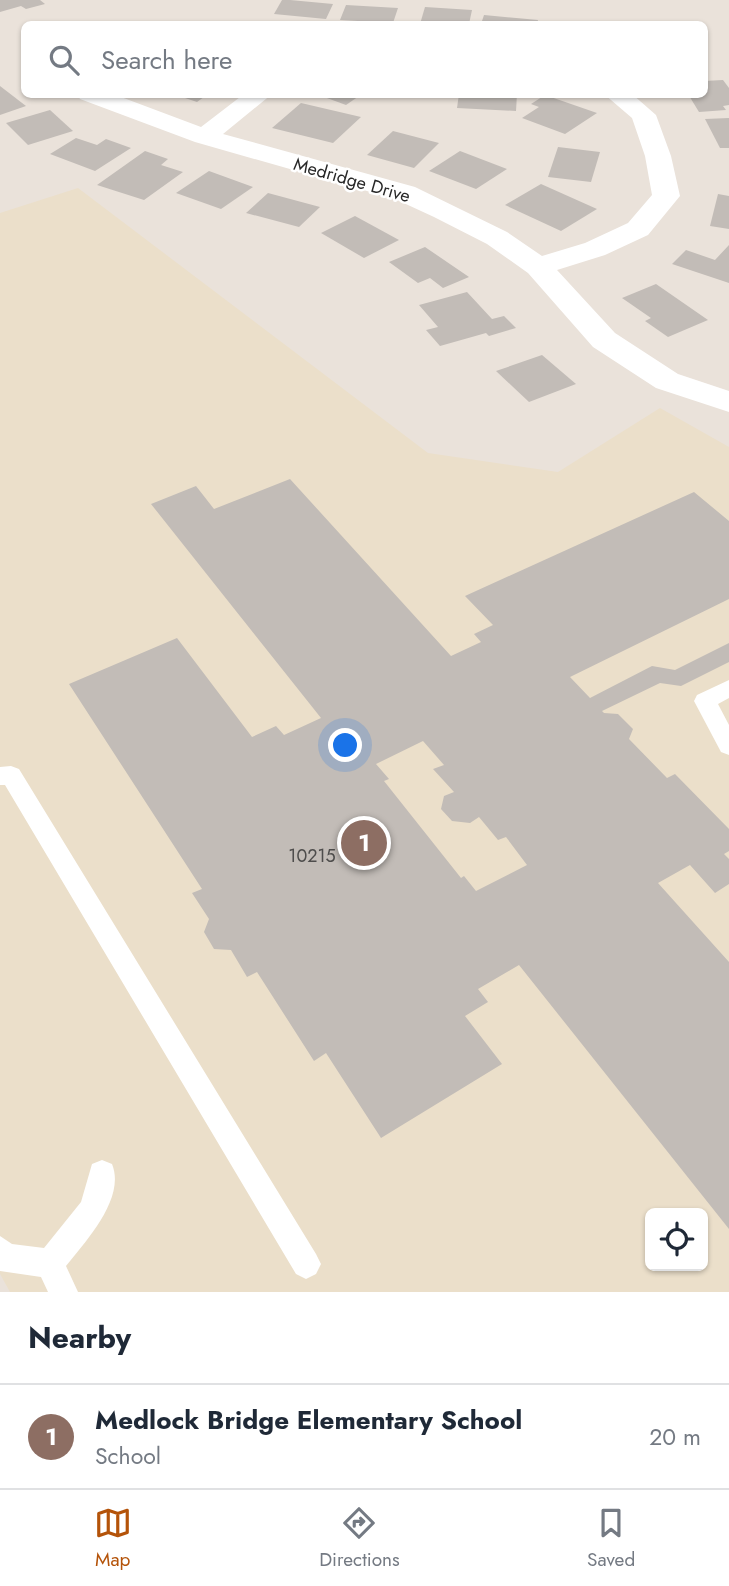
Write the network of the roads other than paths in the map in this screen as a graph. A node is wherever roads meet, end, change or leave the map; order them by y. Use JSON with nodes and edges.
{"nodes":[{"id":1,"x":98,"y":98,"type":"edge"},
{"id":2,"x":255,"y":98,"type":"edge"},
{"id":3,"x":621,"y":98,"type":"edge"},
{"id":4,"x":204,"y":137,"type":"junction"},
{"id":5,"x":538,"y":267,"type":"junction"},
{"id":6,"x":729,"y":402,"type":"edge"},
{"id":7,"x":729,"y":688,"type":"edge"},
{"id":8,"x":729,"y":746,"type":"edge"},
{"id":9,"x":0,"y":776,"type":"edge"},
{"id":10,"x":102,"y":1174,"type":"dead end"},
{"id":11,"x":0,"y":1251,"type":"edge"},
{"id":12,"x":50,"y":1263,"type":"junction"},
{"id":13,"x":306,"y":1264,"type":"dead end"},
{"id":14,"x":63,"y":1292,"type":"edge"}],
"edges":[{"from":1,"to":4,"type":"street","name":"Medridge Drive"},
{"from":2,"to":4,"type":"street"},
{"from":3,"to":5,"type":"street"},
{"from":4,"to":5,"type":"street","name":"Medridge Drive"},
{"from":5,"to":6,"type":"street","name":"Medridge Drive"},
{"from":7,"to":8,"type":"lane"},
{"from":9,"to":13,"type":"lane"},
{"from":10,"to":12,"type":"lane"},
{"from":11,"to":12,"type":"lane"},
{"from":12,"to":14,"type":"lane"}]}
